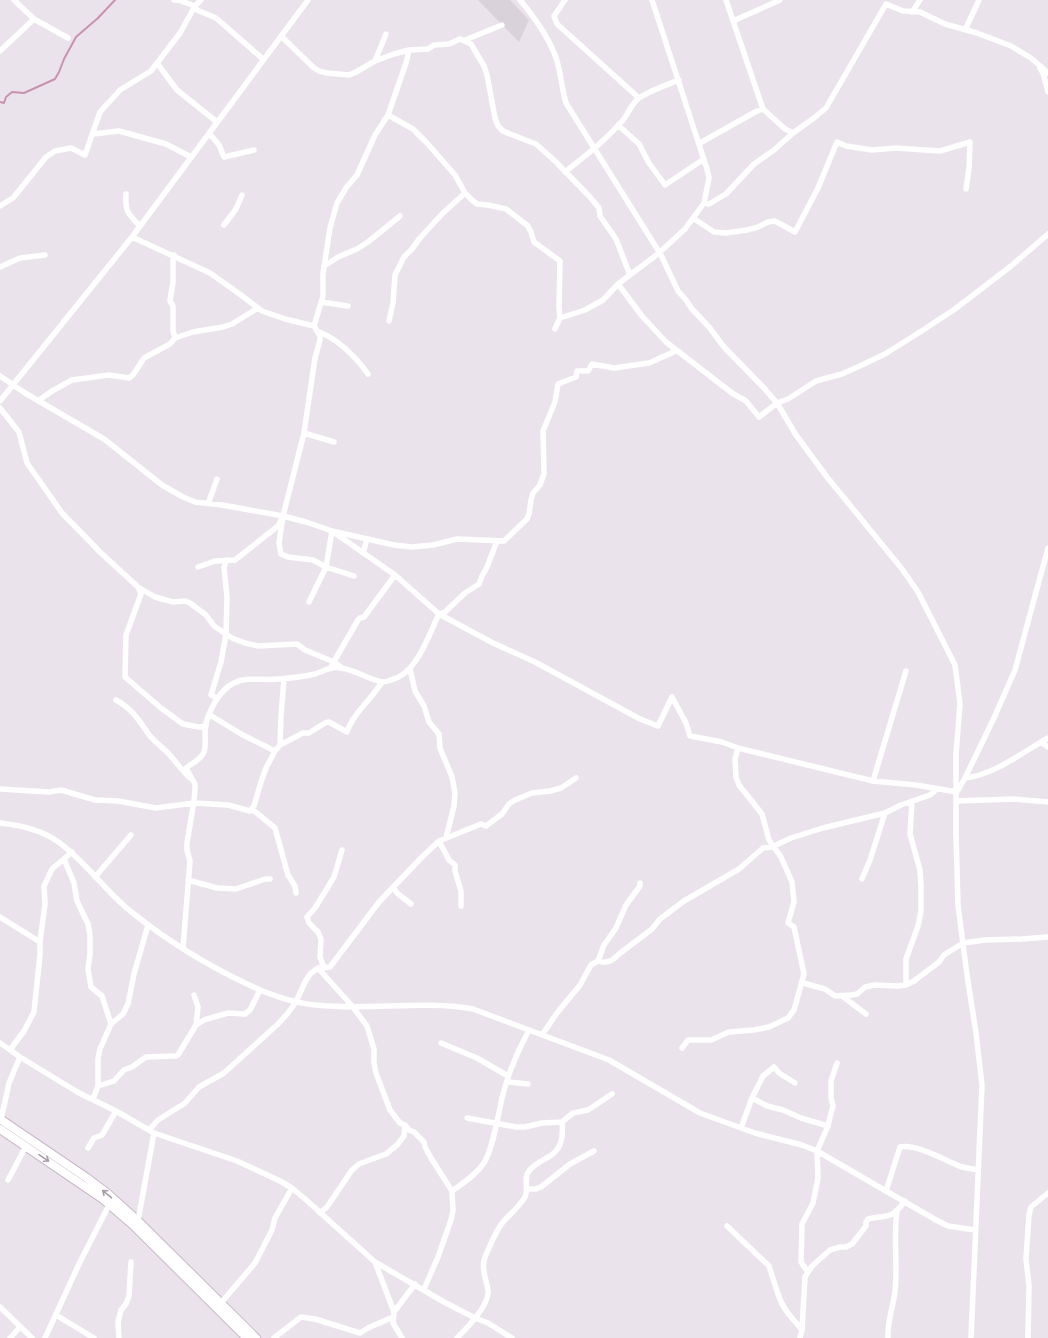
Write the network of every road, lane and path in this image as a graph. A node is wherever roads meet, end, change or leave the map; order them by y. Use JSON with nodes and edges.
{"nodes":[{"id":1,"x":14,"y":0,"type":"edge"},
{"id":2,"x":174,"y":0,"type":"edge"},
{"id":3,"x":308,"y":0,"type":"edge"},
{"id":4,"x":520,"y":0,"type":"edge"},
{"id":5,"x":565,"y":0,"type":"edge"},
{"id":6,"x":652,"y":0,"type":"edge"},
{"id":7,"x":726,"y":0,"type":"edge"},
{"id":8,"x":780,"y":0,"type":"edge"},
{"id":9,"x":920,"y":0,"type":"edge"},
{"id":10,"x":979,"y":0,"type":"edge"},
{"id":11,"x":181,"y":1,"type":"edge"},
{"id":12,"x":198,"y":3,"type":"edge"},
{"id":13,"x":912,"y":12,"type":"junction"},
{"id":14,"x":34,"y":19,"type":"junction"},
{"id":15,"x":733,"y":21,"type":"junction"},
{"id":16,"x":502,"y":25,"type":"dead end"},
{"id":17,"x":965,"y":30,"type":"junction"},
{"id":18,"x":386,"y":34,"type":"dead end"},
{"id":19,"x":281,"y":36,"type":"junction"},
{"id":20,"x":68,"y":38,"type":"dead end"},
{"id":21,"x":465,"y":40,"type":"junction"},
{"id":22,"x":409,"y":50,"type":"junction"},
{"id":23,"x":0,"y":51,"type":"edge"},
{"id":24,"x":263,"y":59,"type":"junction"},
{"id":25,"x":375,"y":60,"type":"junction"},
{"id":26,"x":157,"y":64,"type":"junction"},
{"id":27,"x":1038,"y":65,"type":"junction"},
{"id":28,"x":1048,"y":73,"type":"edge"},
{"id":29,"x":679,"y":80,"type":"junction"},
{"id":30,"x":1048,"y":92,"type":"edge"},
{"id":31,"x":639,"y":98,"type":"junction"},
{"id":32,"x":763,"y":110,"type":"junction"},
{"id":33,"x":388,"y":115,"type":"junction"},
{"id":34,"x":216,"y":122,"type":"junction"},
{"id":35,"x":618,"y":125,"type":"junction"},
{"id":36,"x":209,"y":133,"type":"junction"},
{"id":37,"x":793,"y":133,"type":"junction"},
{"id":38,"x":92,"y":134,"type":"junction"},
{"id":39,"x":700,"y":143,"type":"junction"},
{"id":40,"x":595,"y":148,"type":"junction"},
{"id":41,"x":254,"y":150,"type":"dead end"},
{"id":42,"x":191,"y":157,"type":"junction"},
{"id":43,"x":704,"y":159,"type":"junction"},
{"id":44,"x":565,"y":172,"type":"junction"},
{"id":45,"x":966,"y":189,"type":"dead end"},
{"id":46,"x":465,"y":193,"type":"junction"},
{"id":47,"x":126,"y":194,"type":"dead end"},
{"id":48,"x":242,"y":195,"type":"dead end"},
{"id":49,"x":704,"y":203,"type":"junction"},
{"id":50,"x":0,"y":206,"type":"edge"},
{"id":51,"x":400,"y":216,"type":"dead end"},
{"id":52,"x":693,"y":218,"type":"junction"},
{"id":53,"x":224,"y":225,"type":"dead end"},
{"id":54,"x":140,"y":226,"type":"junction"},
{"id":55,"x":1048,"y":234,"type":"edge"},
{"id":56,"x":132,"y":237,"type":"junction"},
{"id":57,"x":659,"y":253,"type":"junction"},
{"id":58,"x":45,"y":255,"type":"dead end"},
{"id":59,"x":174,"y":255,"type":"junction"},
{"id":60,"x":324,"y":266,"type":"junction"},
{"id":61,"x":0,"y":267,"type":"edge"},
{"id":62,"x":630,"y":275,"type":"junction"},
{"id":63,"x":618,"y":284,"type":"junction"},
{"id":64,"x":321,"y":302,"type":"junction"},
{"id":65,"x":348,"y":306,"type":"dead end"},
{"id":66,"x":258,"y":308,"type":"junction"},
{"id":67,"x":560,"y":318,"type":"junction"},
{"id":68,"x":389,"y":321,"type":"dead end"},
{"id":69,"x":316,"y":329,"type":"junction"},
{"id":70,"x":555,"y":329,"type":"dead end"},
{"id":71,"x":175,"y":338,"type":"junction"},
{"id":72,"x":676,"y":351,"type":"junction"},
{"id":73,"x":368,"y":374,"type":"dead end"},
{"id":74,"x":0,"y":376,"type":"edge"},
{"id":75,"x":12,"y":385,"type":"junction"},
{"id":76,"x":0,"y":401,"type":"edge"},
{"id":77,"x":38,"y":401,"type":"junction"},
{"id":78,"x":777,"y":403,"type":"junction"},
{"id":79,"x":0,"y":408,"type":"edge"},
{"id":80,"x":304,"y":433,"type":"junction"},
{"id":81,"x":334,"y":442,"type":"dead end"},
{"id":82,"x":217,"y":479,"type":"dead end"},
{"id":83,"x":208,"y":504,"type":"junction"},
{"id":84,"x":283,"y":516,"type":"junction"},
{"id":85,"x":332,"y":531,"type":"junction"},
{"id":86,"x":368,"y":539,"type":"junction"},
{"id":87,"x":496,"y":541,"type":"junction"},
{"id":88,"x":1048,"y":548,"type":"edge"},
{"id":89,"x":364,"y":553,"type":"junction"},
{"id":90,"x":228,"y":560,"type":"junction"},
{"id":91,"x":326,"y":566,"type":"junction"},
{"id":92,"x":198,"y":567,"type":"dead end"},
{"id":93,"x":395,"y":575,"type":"junction"},
{"id":94,"x":354,"y":576,"type":"dead end"},
{"id":95,"x":138,"y":587,"type":"junction"},
{"id":96,"x":309,"y":602,"type":"dead end"},
{"id":97,"x":439,"y":614,"type":"junction"},
{"id":98,"x":226,"y":634,"type":"junction"},
{"id":99,"x":334,"y":662,"type":"junction"},
{"id":100,"x":329,"y":668,"type":"junction"},
{"id":101,"x":341,"y":668,"type":"junction"},
{"id":102,"x":410,"y":669,"type":"junction"},
{"id":103,"x":906,"y":671,"type":"dead end"},
{"id":104,"x":284,"y":679,"type":"junction"},
{"id":105,"x":382,"y":682,"type":"junction"},
{"id":106,"x":217,"y":698,"type":"junction"},
{"id":107,"x":116,"y":700,"type":"dead end"},
{"id":108,"x":210,"y":715,"type":"junction"},
{"id":109,"x":206,"y":726,"type":"junction"},
{"id":110,"x":1048,"y":738,"type":"edge"},
{"id":111,"x":1041,"y":742,"type":"junction"},
{"id":112,"x":280,"y":745,"type":"junction"},
{"id":113,"x":1048,"y":747,"type":"edge"},
{"id":114,"x":738,"y":748,"type":"junction"},
{"id":115,"x":275,"y":752,"type":"junction"},
{"id":116,"x":576,"y":778,"type":"dead end"},
{"id":117,"x":966,"y":778,"type":"junction"},
{"id":118,"x":191,"y":779,"type":"junction"},
{"id":119,"x":873,"y":781,"type":"junction"},
{"id":120,"x":0,"y":789,"type":"edge"},
{"id":121,"x":937,"y":789,"type":"junction"},
{"id":122,"x":957,"y":792,"type":"junction"},
{"id":123,"x":957,"y":801,"type":"junction"},
{"id":124,"x":912,"y":802,"type":"junction"},
{"id":125,"x":1048,"y":802,"type":"edge"},
{"id":126,"x":194,"y":803,"type":"junction"},
{"id":127,"x":253,"y":810,"type":"junction"},
{"id":128,"x":885,"y":813,"type":"junction"},
{"id":129,"x":0,"y":823,"type":"edge"},
{"id":130,"x":131,"y":835,"type":"dead end"},
{"id":131,"x":446,"y":838,"type":"junction"},
{"id":132,"x":439,"y":841,"type":"junction"},
{"id":133,"x":772,"y":847,"type":"junction"},
{"id":134,"x":342,"y":850,"type":"dead end"},
{"id":135,"x":72,"y":852,"type":"junction"},
{"id":136,"x":64,"y":859,"type":"junction"},
{"id":137,"x":95,"y":877,"type":"junction"},
{"id":138,"x":862,"y":879,"type":"dead end"},
{"id":139,"x":188,"y":880,"type":"junction"},
{"id":140,"x":270,"y":880,"type":"dead end"},
{"id":141,"x":640,"y":883,"type":"dead end"},
{"id":142,"x":393,"y":888,"type":"junction"},
{"id":143,"x":296,"y":893,"type":"dead end"},
{"id":144,"x":411,"y":904,"type":"dead end"},
{"id":145,"x":461,"y":906,"type":"dead end"},
{"id":146,"x":0,"y":917,"type":"edge"},
{"id":147,"x":148,"y":925,"type":"junction"},
{"id":148,"x":1048,"y":937,"type":"edge"},
{"id":149,"x":40,"y":942,"type":"junction"},
{"id":150,"x":963,"y":943,"type":"junction"},
{"id":151,"x":183,"y":948,"type":"junction"},
{"id":152,"x":598,"y":961,"type":"junction"},
{"id":153,"x":321,"y":968,"type":"junction"},
{"id":154,"x":803,"y":983,"type":"junction"},
{"id":155,"x":906,"y":984,"type":"junction"},
{"id":156,"x":260,"y":990,"type":"junction"},
{"id":157,"x":194,"y":995,"type":"dead end"},
{"id":158,"x":842,"y":996,"type":"junction"},
{"id":159,"x":296,"y":1002,"type":"junction"},
{"id":160,"x":352,"y":1007,"type":"junction"},
{"id":161,"x":866,"y":1014,"type":"dead end"},
{"id":162,"x":111,"y":1024,"type":"junction"},
{"id":163,"x":196,"y":1025,"type":"junction"},
{"id":164,"x":529,"y":1030,"type":"junction"},
{"id":165,"x":542,"y":1035,"type":"junction"},
{"id":166,"x":0,"y":1043,"type":"edge"},
{"id":167,"x":441,"y":1043,"type":"dead end"},
{"id":168,"x":682,"y":1048,"type":"dead end"},
{"id":169,"x":10,"y":1050,"type":"junction"},
{"id":170,"x":20,"y":1057,"type":"junction"},
{"id":171,"x":837,"y":1063,"type":"dead end"},
{"id":172,"x":508,"y":1076,"type":"junction"},
{"id":173,"x":507,"y":1082,"type":"junction"},
{"id":174,"x":794,"y":1083,"type":"dead end"},
{"id":175,"x":528,"y":1084,"type":"dead end"},
{"id":176,"x":98,"y":1086,"type":"junction"},
{"id":177,"x":612,"y":1094,"type":"dead end"},
{"id":178,"x":752,"y":1098,"type":"junction"},
{"id":179,"x":93,"y":1099,"type":"junction"},
{"id":180,"x":116,"y":1111,"type":"junction"},
{"id":181,"x":467,"y":1118,"type":"dead end"},
{"id":182,"x":0,"y":1119,"type":"edge"},
{"id":183,"x":562,"y":1122,"type":"junction"},
{"id":184,"x":496,"y":1124,"type":"junction"},
{"id":185,"x":405,"y":1125,"type":"junction"},
{"id":186,"x":828,"y":1126,"type":"junction"},
{"id":187,"x":741,"y":1128,"type":"junction"},
{"id":188,"x":0,"y":1129,"type":"edge"},
{"id":189,"x":151,"y":1132,"type":"junction"},
{"id":190,"x":26,"y":1146,"type":"junction"},
{"id":191,"x":88,"y":1148,"type":"dead end"},
{"id":192,"x":594,"y":1151,"type":"dead end"},
{"id":193,"x":817,"y":1151,"type":"junction"},
{"id":194,"x":978,"y":1170,"type":"junction"},
{"id":195,"x":8,"y":1180,"type":"dead end"},
{"id":196,"x":292,"y":1188,"type":"junction"},
{"id":197,"x":527,"y":1189,"type":"junction"},
{"id":198,"x":452,"y":1191,"type":"junction"},
{"id":199,"x":886,"y":1191,"type":"junction"},
{"id":200,"x":1048,"y":1193,"type":"edge"},
{"id":201,"x":905,"y":1202,"type":"junction"},
{"id":202,"x":109,"y":1205,"type":"junction"},
{"id":203,"x":897,"y":1211,"type":"junction"},
{"id":204,"x":320,"y":1213,"type":"junction"},
{"id":205,"x":138,"y":1221,"type":"junction"},
{"id":206,"x":726,"y":1226,"type":"dead end"},
{"id":207,"x":975,"y":1230,"type":"junction"},
{"id":208,"x":131,"y":1262,"type":"dead end"},
{"id":209,"x":375,"y":1262,"type":"junction"},
{"id":210,"x":808,"y":1272,"type":"junction"},
{"id":211,"x":415,"y":1284,"type":"junction"},
{"id":212,"x":424,"y":1289,"type":"junction"},
{"id":213,"x":221,"y":1303,"type":"junction"},
{"id":214,"x":0,"y":1307,"type":"edge"},
{"id":215,"x":394,"y":1314,"type":"junction"},
{"id":216,"x":56,"y":1315,"type":"junction"},
{"id":217,"x":475,"y":1318,"type":"junction"},
{"id":218,"x":20,"y":1327,"type":"junction"},
{"id":219,"x":802,"y":1330,"type":"junction"},
{"id":220,"x":10,"y":1338,"type":"edge"},
{"id":221,"x":32,"y":1338,"type":"edge"},
{"id":222,"x":45,"y":1338,"type":"edge"},
{"id":223,"x":94,"y":1338,"type":"edge"},
{"id":224,"x":119,"y":1338,"type":"edge"},
{"id":225,"x":247,"y":1338,"type":"edge"},
{"id":226,"x":256,"y":1338,"type":"edge"},
{"id":227,"x":274,"y":1338,"type":"edge"},
{"id":228,"x":402,"y":1338,"type":"edge"},
{"id":229,"x":457,"y":1338,"type":"edge"},
{"id":230,"x":512,"y":1338,"type":"edge"},
{"id":231,"x":800,"y":1338,"type":"edge"},
{"id":232,"x":888,"y":1338,"type":"edge"},
{"id":233,"x":971,"y":1338,"type":"edge"},
{"id":234,"x":1028,"y":1338,"type":"edge"}],
"edges":[{"from":1,"to":14,"type":"street"},
{"from":2,"to":11,"type":"street"},
{"from":3,"to":19,"type":"street"},
{"from":4,"to":40,"type":"street"},
{"from":5,"to":31,"type":"street"},
{"from":6,"to":29,"type":"street"},
{"from":7,"to":15,"type":"street"},
{"from":8,"to":15,"type":"street"},
{"from":9,"to":13,"type":"street"},
{"from":10,"to":17,"type":"street"},
{"from":11,"to":12,"type":"street"},
{"from":12,"to":24,"type":"street"},
{"from":12,"to":26,"type":"street"},
{"from":13,"to":17,"type":"street"},
{"from":13,"to":37,"type":"street"},
{"from":14,"to":20,"type":"street"},
{"from":14,"to":23,"type":"street"},
{"from":15,"to":32,"type":"street"},
{"from":16,"to":21,"type":"street"},
{"from":17,"to":27,"type":"street"},
{"from":18,"to":25,"type":"street"},
{"from":19,"to":24,"type":"street"},
{"from":19,"to":25,"type":"street"},
{"from":21,"to":22,"type":"street"},
{"from":21,"to":44,"type":"street"},
{"from":22,"to":25,"type":"street"},
{"from":22,"to":33,"type":"street"},
{"from":24,"to":34,"type":"street"},
{"from":26,"to":34,"type":"street"},
{"from":26,"to":38,"type":"street"},
{"from":27,"to":28,"type":"street"},
{"from":27,"to":30,"type":"street"},
{"from":29,"to":31,"type":"street"},
{"from":29,"to":39,"type":"street"},
{"from":31,"to":35,"type":"street"},
{"from":32,"to":37,"type":"street"},
{"from":32,"to":39,"type":"street"},
{"from":33,"to":46,"type":"street"},
{"from":33,"to":60,"type":"street"},
{"from":34,"to":36,"type":"street"},
{"from":35,"to":40,"type":"street"},
{"from":35,"to":43,"type":"street"},
{"from":36,"to":41,"type":"street"},
{"from":36,"to":42,"type":"street"},
{"from":37,"to":49,"type":"street"},
{"from":38,"to":42,"type":"street"},
{"from":38,"to":50,"type":"street"},
{"from":39,"to":43,"type":"street"},
{"from":40,"to":44,"type":"street"},
{"from":40,"to":57,"type":"street"},
{"from":42,"to":54,"type":"street"},
{"from":43,"to":49,"type":"street"},
{"from":44,"to":62,"type":"street"},
{"from":45,"to":52,"type":"street"},
{"from":46,"to":67,"type":"street"},
{"from":46,"to":68,"type":"street"},
{"from":47,"to":54,"type":"street"},
{"from":48,"to":53,"type":"street"},
{"from":49,"to":52,"type":"street"},
{"from":51,"to":60,"type":"street"},
{"from":52,"to":57,"type":"street"},
{"from":54,"to":56,"type":"street"},
{"from":55,"to":78,"type":"street"},
{"from":56,"to":59,"type":"street"},
{"from":56,"to":75,"type":"street"},
{"from":57,"to":62,"type":"street"},
{"from":57,"to":78,"type":"street"},
{"from":58,"to":61,"type":"street"},
{"from":59,"to":66,"type":"street"},
{"from":59,"to":71,"type":"street"},
{"from":60,"to":64,"type":"street"},
{"from":62,"to":63,"type":"street"},
{"from":63,"to":67,"type":"street"},
{"from":63,"to":72,"type":"street"},
{"from":64,"to":65,"type":"street"},
{"from":64,"to":69,"type":"street"},
{"from":66,"to":69,"type":"street"},
{"from":66,"to":71,"type":"street"},
{"from":67,"to":70,"type":"street"},
{"from":69,"to":73,"type":"street"},
{"from":69,"to":80,"type":"street"},
{"from":71,"to":77,"type":"street"},
{"from":72,"to":78,"type":"street"},
{"from":72,"to":87,"type":"street"},
{"from":74,"to":75,"type":"street"},
{"from":75,"to":76,"type":"street"},
{"from":75,"to":77,"type":"street"},
{"from":77,"to":83,"type":"street"},
{"from":78,"to":122,"type":"street"},
{"from":79,"to":95,"type":"street"},
{"from":80,"to":81,"type":"street"},
{"from":80,"to":84,"type":"street"},
{"from":82,"to":83,"type":"street"},
{"from":83,"to":84,"type":"street"},
{"from":84,"to":85,"type":"street"},
{"from":84,"to":90,"type":"street"},
{"from":84,"to":91,"type":"street"},
{"from":85,"to":86,"type":"street"},
{"from":85,"to":89,"type":"street"},
{"from":85,"to":91,"type":"street"},
{"from":86,"to":87,"type":"street"},
{"from":86,"to":89,"type":"street"},
{"from":87,"to":97,"type":"street"},
{"from":88,"to":117,"type":"street"},
{"from":89,"to":93,"type":"street"},
{"from":90,"to":92,"type":"street"},
{"from":90,"to":98,"type":"street"},
{"from":91,"to":94,"type":"street"},
{"from":91,"to":96,"type":"street"},
{"from":93,"to":97,"type":"street"},
{"from":93,"to":99,"type":"street"},
{"from":95,"to":98,"type":"street"},
{"from":95,"to":109,"type":"street"},
{"from":97,"to":102,"type":"street"},
{"from":97,"to":114,"type":"street"},
{"from":98,"to":99,"type":"street"},
{"from":98,"to":106,"type":"street"},
{"from":99,"to":100,"type":"street"},
{"from":99,"to":101,"type":"street"},
{"from":100,"to":101,"type":"street"},
{"from":100,"to":104,"type":"street"},
{"from":101,"to":105,"type":"street"},
{"from":102,"to":105,"type":"street"},
{"from":102,"to":131,"type":"street"},
{"from":103,"to":119,"type":"street"},
{"from":104,"to":106,"type":"street"},
{"from":104,"to":112,"type":"street"},
{"from":105,"to":112,"type":"street"},
{"from":106,"to":108,"type":"street"},
{"from":107,"to":118,"type":"street"},
{"from":108,"to":109,"type":"street"},
{"from":108,"to":115,"type":"street"},
{"from":109,"to":118,"type":"street"},
{"from":110,"to":111,"type":"street"},
{"from":111,"to":113,"type":"street"},
{"from":111,"to":117,"type":"street"},
{"from":112,"to":115,"type":"street"},
{"from":114,"to":119,"type":"street"},
{"from":114,"to":133,"type":"street"},
{"from":115,"to":127,"type":"street"},
{"from":116,"to":131,"type":"street"},
{"from":117,"to":122,"type":"street"},
{"from":118,"to":126,"type":"street"},
{"from":119,"to":121,"type":"street"},
{"from":120,"to":126,"type":"street"},
{"from":121,"to":122,"type":"street"},
{"from":121,"to":124,"type":"street"},
{"from":122,"to":123,"type":"street"},
{"from":123,"to":125,"type":"street"},
{"from":123,"to":150,"type":"street"},
{"from":124,"to":128,"type":"street"},
{"from":124,"to":155,"type":"street"},
{"from":126,"to":127,"type":"street"},
{"from":126,"to":139,"type":"street"},
{"from":127,"to":143,"type":"street"},
{"from":128,"to":133,"type":"street"},
{"from":128,"to":138,"type":"street"},
{"from":129,"to":135,"type":"street"},
{"from":130,"to":137,"type":"street"},
{"from":131,"to":132,"type":"street"},
{"from":132,"to":142,"type":"street"},
{"from":132,"to":145,"type":"street"},
{"from":133,"to":152,"type":"street"},
{"from":133,"to":154,"type":"street"},
{"from":134,"to":153,"type":"street"},
{"from":135,"to":136,"type":"street"},
{"from":135,"to":137,"type":"street"},
{"from":136,"to":149,"type":"street"},
{"from":136,"to":162,"type":"street"},
{"from":137,"to":147,"type":"street"},
{"from":139,"to":140,"type":"street"},
{"from":139,"to":151,"type":"street"},
{"from":141,"to":152,"type":"street"},
{"from":142,"to":144,"type":"street"},
{"from":142,"to":153,"type":"street"},
{"from":146,"to":149,"type":"street"},
{"from":147,"to":151,"type":"street"},
{"from":147,"to":162,"type":"street"},
{"from":148,"to":150,"type":"street"},
{"from":149,"to":169,"type":"street"},
{"from":150,"to":155,"type":"street"},
{"from":150,"to":194,"type":"street"},
{"from":151,"to":156,"type":"street"},
{"from":152,"to":165,"type":"street"},
{"from":153,"to":159,"type":"street"},
{"from":153,"to":160,"type":"street"},
{"from":154,"to":158,"type":"street"},
{"from":154,"to":168,"type":"street"},
{"from":155,"to":158,"type":"street"},
{"from":156,"to":159,"type":"street"},
{"from":156,"to":163,"type":"street"},
{"from":157,"to":163,"type":"street"},
{"from":158,"to":161,"type":"street"},
{"from":159,"to":160,"type":"street"},
{"from":159,"to":189,"type":"street"},
{"from":160,"to":164,"type":"street"},
{"from":160,"to":185,"type":"street"},
{"from":162,"to":176,"type":"street"},
{"from":163,"to":176,"type":"street"},
{"from":164,"to":165,"type":"street"},
{"from":164,"to":172,"type":"street"},
{"from":165,"to":187,"type":"street"},
{"from":166,"to":169,"type":"street"},
{"from":167,"to":172,"type":"street"},
{"from":169,"to":170,"type":"street"},
{"from":170,"to":179,"type":"street"},
{"from":170,"to":182,"type":"street"},
{"from":171,"to":186,"type":"street"},
{"from":172,"to":173,"type":"street"},
{"from":173,"to":175,"type":"street"},
{"from":173,"to":184,"type":"street"},
{"from":174,"to":178,"type":"street"},
{"from":176,"to":179,"type":"street"},
{"from":177,"to":183,"type":"street"},
{"from":178,"to":186,"type":"street"},
{"from":178,"to":187,"type":"street"},
{"from":179,"to":180,"type":"street"},
{"from":180,"to":189,"type":"street"},
{"from":180,"to":191,"type":"street"},
{"from":181,"to":184,"type":"street"},
{"from":205,"to":182,"type":"street","one_way":true},
{"from":183,"to":184,"type":"street"},
{"from":183,"to":197,"type":"street"},
{"from":184,"to":198,"type":"street"},
{"from":185,"to":198,"type":"street"},
{"from":185,"to":204,"type":"street"},
{"from":186,"to":193,"type":"street"},
{"from":187,"to":193,"type":"street"},
{"from":188,"to":190,"type":"street"},
{"from":189,"to":196,"type":"street"},
{"from":189,"to":205,"type":"street"},
{"from":190,"to":195,"type":"street"},
{"from":190,"to":202,"type":"street","one_way":true},
{"from":192,"to":197,"type":"street"},
{"from":193,"to":199,"type":"street"},
{"from":193,"to":210,"type":"street"},
{"from":194,"to":199,"type":"street"},
{"from":194,"to":207,"type":"street"},
{"from":196,"to":204,"type":"street"},
{"from":196,"to":213,"type":"street"},
{"from":197,"to":217,"type":"street"},
{"from":198,"to":212,"type":"street"},
{"from":199,"to":201,"type":"street"},
{"from":200,"to":234,"type":"street"},
{"from":201,"to":203,"type":"street"},
{"from":201,"to":207,"type":"street"},
{"from":202,"to":216,"type":"street"},
{"from":202,"to":225,"type":"street"},
{"from":203,"to":210,"type":"street"},
{"from":203,"to":232,"type":"street"},
{"from":204,"to":209,"type":"street"},
{"from":205,"to":213,"type":"street"},
{"from":206,"to":219,"type":"street"},
{"from":207,"to":233,"type":"street"},
{"from":208,"to":224,"type":"street"},
{"from":209,"to":211,"type":"street"},
{"from":209,"to":215,"type":"street"},
{"from":210,"to":219,"type":"street"},
{"from":211,"to":212,"type":"street"},
{"from":211,"to":215,"type":"street"},
{"from":212,"to":217,"type":"street"},
{"from":213,"to":226,"type":"street"},
{"from":214,"to":218,"type":"street"},
{"from":215,"to":227,"type":"street"},
{"from":215,"to":228,"type":"street"},
{"from":216,"to":222,"type":"street"},
{"from":216,"to":223,"type":"street"},
{"from":217,"to":229,"type":"street"},
{"from":217,"to":230,"type":"street"},
{"from":218,"to":220,"type":"street"},
{"from":218,"to":221,"type":"street"},
{"from":219,"to":231,"type":"street"}]}
